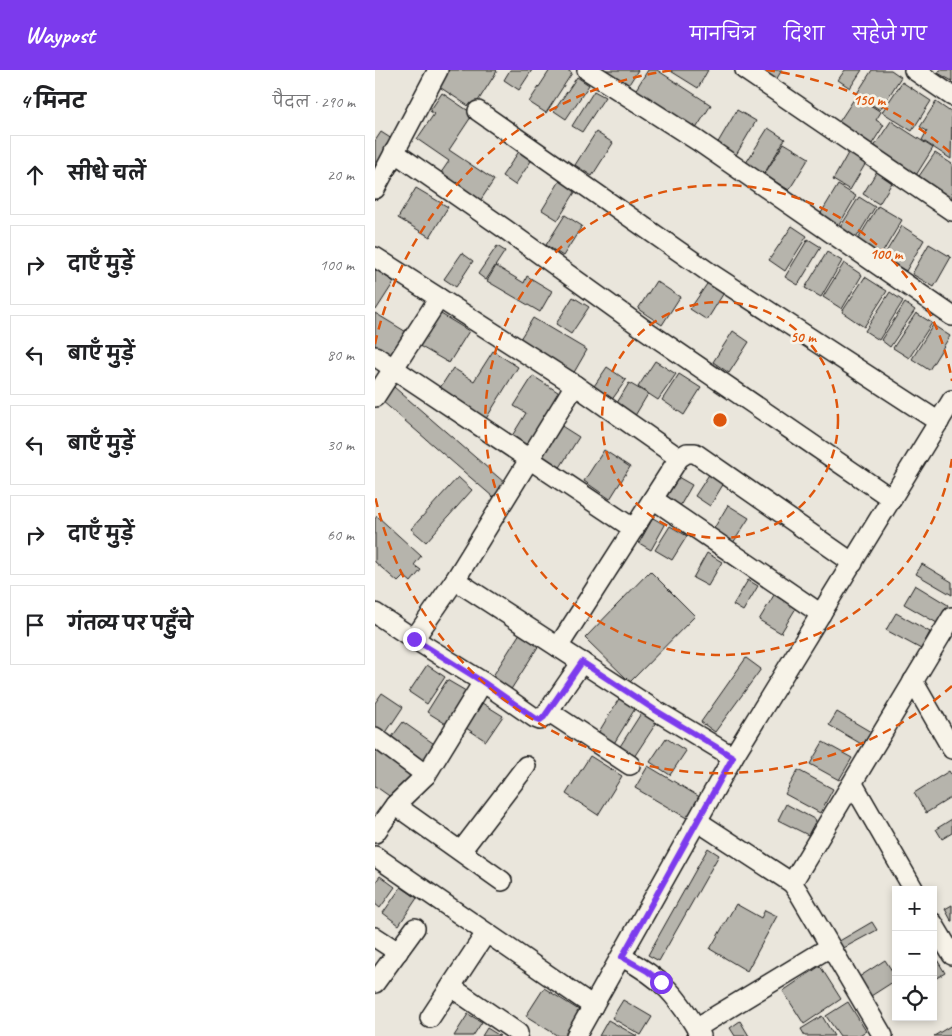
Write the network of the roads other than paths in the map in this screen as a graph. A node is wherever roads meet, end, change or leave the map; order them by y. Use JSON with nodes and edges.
{"nodes":[{"id":1,"x":439,"y":70,"type":"edge"},
{"id":2,"x":587,"y":70,"type":"edge"},
{"id":3,"x":745,"y":70,"type":"edge"},
{"id":4,"x":914,"y":70,"type":"edge"},
{"id":5,"x":952,"y":96,"type":"edge"},
{"id":6,"x":478,"y":111,"type":"dead end"},
{"id":7,"x":394,"y":152,"type":"junction"},
{"id":8,"x":375,"y":189,"type":"edge"},
{"id":9,"x":952,"y":211,"type":"edge"},
{"id":10,"x":375,"y":257,"type":"edge"},
{"id":11,"x":439,"y":298,"type":"junction"},
{"id":12,"x":952,"y":316,"type":"edge"},
{"id":13,"x":375,"y":356,"type":"edge"},
{"id":14,"x":394,"y":368,"type":"junction"},
{"id":15,"x":575,"y":385,"type":"junction"},
{"id":16,"x":375,"y":397,"type":"edge"},
{"id":17,"x":952,"y":400,"type":"edge"},
{"id":18,"x":939,"y":422,"type":"junction"},
{"id":19,"x":679,"y":458,"type":"junction"},
{"id":20,"x":529,"y":459,"type":"junction"},
{"id":21,"x":892,"y":499,"type":"junction"},
{"id":22,"x":653,"y":500,"type":"junction"},
{"id":23,"x":634,"y":529,"type":"junction"},
{"id":24,"x":853,"y":563,"type":"junction"},
{"id":25,"x":455,"y":580,"type":"junction"},
{"id":26,"x":375,"y":613,"type":"edge"},
{"id":27,"x":821,"y":614,"type":"junction"},
{"id":28,"x":952,"y":617,"type":"edge"},
{"id":29,"x":414,"y":639,"type":"junction"},
{"id":30,"x":559,"y":647,"type":"junction"},
{"id":31,"x":582,"y":662,"type":"junction"},
{"id":32,"x":483,"y":682,"type":"junction"},
{"id":33,"x":913,"y":682,"type":"junction"},
{"id":34,"x":548,"y":711,"type":"junction"},
{"id":35,"x":375,"y":737,"type":"edge"},
{"id":36,"x":952,"y":750,"type":"edge"},
{"id":37,"x":733,"y":757,"type":"junction"},
{"id":38,"x":630,"y":765,"type":"dead end"},
{"id":39,"x":526,"y":766,"type":"dead end"},
{"id":40,"x":425,"y":775,"type":"junction"},
{"id":41,"x":853,"y":784,"type":"junction"},
{"id":42,"x":395,"y":805,"type":"junction"},
{"id":43,"x":697,"y":821,"type":"junction"},
{"id":44,"x":375,"y":832,"type":"edge"},
{"id":45,"x":461,"y":851,"type":"junction"},
{"id":46,"x":375,"y":856,"type":"edge"},
{"id":47,"x":502,"y":880,"type":"dead end"},
{"id":48,"x":792,"y":883,"type":"junction"},
{"id":49,"x":912,"y":886,"type":"edge"},
{"id":50,"x":415,"y":928,"type":"dead end"},
{"id":51,"x":937,"y":930,"type":"edge"},
{"id":52,"x":486,"y":933,"type":"junction"},
{"id":53,"x":375,"y":937,"type":"edge"},
{"id":54,"x":831,"y":946,"type":"junction"},
{"id":55,"x":398,"y":952,"type":"junction"},
{"id":56,"x":952,"y":955,"type":"edge"},
{"id":57,"x":622,"y":957,"type":"junction"},
{"id":58,"x":375,"y":983,"type":"edge"},
{"id":59,"x":451,"y":987,"type":"junction"},
{"id":60,"x":593,"y":1006,"type":"junction"},
{"id":61,"x":430,"y":1018,"type":"dead end"},
{"id":62,"x":698,"y":1032,"type":"edge"},
{"id":63,"x":518,"y":1033,"type":"dead end"},
{"id":64,"x":576,"y":1036,"type":"edge"},
{"id":65,"x":883,"y":1036,"type":"edge"}],
"edges":[{"from":1,"to":7,"type":"street"},
{"from":2,"to":12,"type":"street"},
{"from":3,"to":9,"type":"street"},
{"from":4,"to":5,"type":"street"},
{"from":6,"to":18,"type":"street"},
{"from":7,"to":8,"type":"street"},
{"from":7,"to":21,"type":"street"},
{"from":10,"to":11,"type":"street"},
{"from":11,"to":14,"type":"street"},
{"from":11,"to":15,"type":"street"},
{"from":13,"to":14,"type":"street"},
{"from":14,"to":16,"type":"street"},
{"from":14,"to":20,"type":"street"},
{"from":15,"to":19,"type":"street"},
{"from":15,"to":20,"type":"street"},
{"from":17,"to":18,"type":"street"},
{"from":18,"to":21,"type":"street"},
{"from":19,"to":22,"type":"street"},
{"from":19,"to":24,"type":"street"},
{"from":20,"to":23,"type":"street"},
{"from":20,"to":25,"type":"street"},
{"from":21,"to":24,"type":"street"},
{"from":22,"to":23,"type":"street"},
{"from":22,"to":27,"type":"street"},
{"from":23,"to":30,"type":"street"},
{"from":24,"to":27,"type":"street"},
{"from":25,"to":29,"type":"street"},
{"from":25,"to":30,"type":"street"},
{"from":26,"to":29,"type":"street"},
{"from":27,"to":37,"type":"street"},
{"from":28,"to":33,"type":"street"},
{"from":29,"to":32,"type":"street"},
{"from":30,"to":31,"type":"street"},
{"from":31,"to":34,"type":"street"},
{"from":31,"to":37,"type":"street"},
{"from":32,"to":34,"type":"street"},
{"from":32,"to":40,"type":"street"},
{"from":33,"to":36,"type":"street"},
{"from":33,"to":41,"type":"street"},
{"from":34,"to":38,"type":"street"},
{"from":35,"to":40,"type":"street"},
{"from":37,"to":43,"type":"street"},
{"from":39,"to":45,"type":"street"},
{"from":40,"to":42,"type":"street"},
{"from":41,"to":48,"type":"street"},
{"from":41,"to":49,"type":"street"},
{"from":42,"to":44,"type":"street"},
{"from":42,"to":45,"type":"street"},
{"from":43,"to":48,"type":"street"},
{"from":43,"to":57,"type":"street"},
{"from":45,"to":47,"type":"street"},
{"from":46,"to":52,"type":"street"},
{"from":48,"to":54,"type":"street"},
{"from":50,"to":55,"type":"street"},
{"from":51,"to":56,"type":"street"},
{"from":52,"to":59,"type":"street"},
{"from":52,"to":60,"type":"street"},
{"from":53,"to":55,"type":"street"},
{"from":54,"to":62,"type":"street"},
{"from":54,"to":65,"type":"street"},
{"from":55,"to":58,"type":"street"},
{"from":57,"to":60,"type":"street"},
{"from":57,"to":62,"type":"street"},
{"from":59,"to":61,"type":"street"},
{"from":59,"to":63,"type":"street"},
{"from":60,"to":64,"type":"street"}]}
